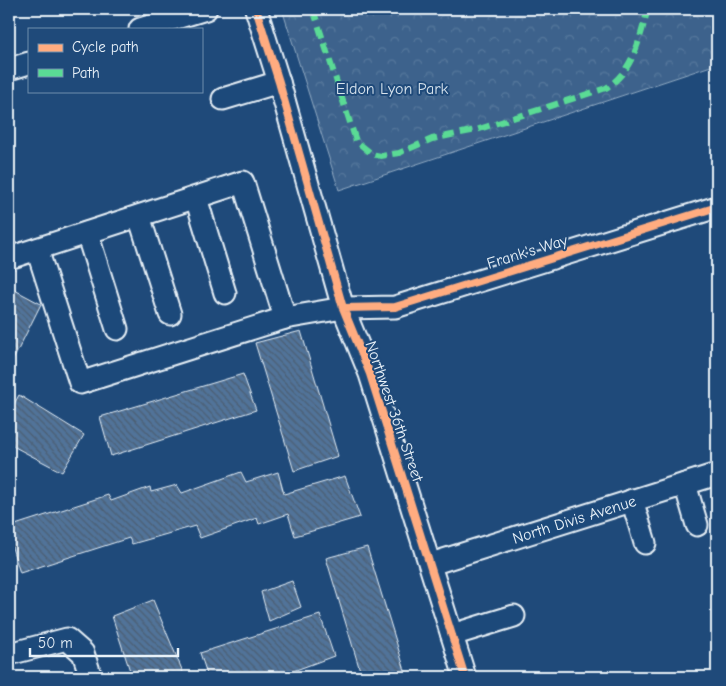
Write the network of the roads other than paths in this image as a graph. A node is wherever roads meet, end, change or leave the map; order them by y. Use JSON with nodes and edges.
{"nodes":[{"id":1,"x":206,"y":9,"type":"edge"},
{"id":2,"x":256,"y":9,"type":"edge"},
{"id":3,"x":143,"y":28,"type":"edge"},
{"id":4,"x":28,"y":63,"type":"edge"},
{"id":5,"x":9,"y":69,"type":"edge"},
{"id":6,"x":279,"y":82,"type":"junction"},
{"id":7,"x":223,"y":99,"type":"dead end"},
{"id":8,"x":196,"y":198,"type":"junction"},
{"id":9,"x":717,"y":207,"type":"edge"},
{"id":10,"x":139,"y":216,"type":"junction"},
{"id":11,"x":87,"y":233,"type":"junction"},
{"id":12,"x":37,"y":249,"type":"junction"},
{"id":13,"x":9,"y":258,"type":"edge"},
{"id":14,"x":225,"y":293,"type":"dead end"},
{"id":15,"x":343,"y":308,"type":"junction"},
{"id":16,"x":170,"y":314,"type":"dead end"},
{"id":17,"x":285,"y":318,"type":"junction"},
{"id":18,"x":117,"y":329,"type":"dead end"},
{"id":19,"x":717,"y":474,"type":"edge"},
{"id":20,"x":685,"y":484,"type":"junction"},
{"id":21,"x":632,"y":500,"type":"junction"},
{"id":22,"x":697,"y":525,"type":"dead end"},
{"id":23,"x":645,"y":543,"type":"dead end"},
{"id":24,"x":430,"y":564,"type":"junction"},
{"id":25,"x":514,"y":616,"type":"dead end"},
{"id":26,"x":452,"y":634,"type":"junction"},
{"id":27,"x":9,"y":654,"type":"edge"},
{"id":28,"x":459,"y":676,"type":"edge"},
{"id":29,"x":91,"y":677,"type":"edge"}],
"edges":[{"from":1,"to":3,"type":"street"},
{"from":2,"to":6,"type":"street","name":"Northwest 36th Street"},
{"from":4,"to":5,"type":"street"},
{"from":6,"to":7,"type":"street"},
{"from":6,"to":15,"type":"street","name":"Northwest 36th Street"},
{"from":8,"to":10,"type":"street"},
{"from":8,"to":14,"type":"street"},
{"from":8,"to":17,"type":"street"},
{"from":9,"to":15,"type":"street","name":"Frank's Way"},
{"from":10,"to":11,"type":"street"},
{"from":10,"to":16,"type":"street"},
{"from":11,"to":12,"type":"street"},
{"from":11,"to":18,"type":"street"},
{"from":12,"to":13,"type":"street"},
{"from":12,"to":17,"type":"street","name":"Frank's Way"},
{"from":15,"to":17,"type":"street","name":"Frank's Way"},
{"from":15,"to":24,"type":"street","name":"Northwest 36th Street"},
{"from":19,"to":20,"type":"street","name":"North Divis Avenue"},
{"from":20,"to":21,"type":"street","name":"North Divis Avenue"},
{"from":20,"to":22,"type":"street"},
{"from":21,"to":23,"type":"street"},
{"from":21,"to":24,"type":"street","name":"North Divis Avenue"},
{"from":24,"to":26,"type":"street","name":"Northwest 36th Street"},
{"from":25,"to":26,"type":"street"},
{"from":26,"to":28,"type":"street","name":"Northwest 36th Street"},
{"from":27,"to":29,"type":"street"}]}
